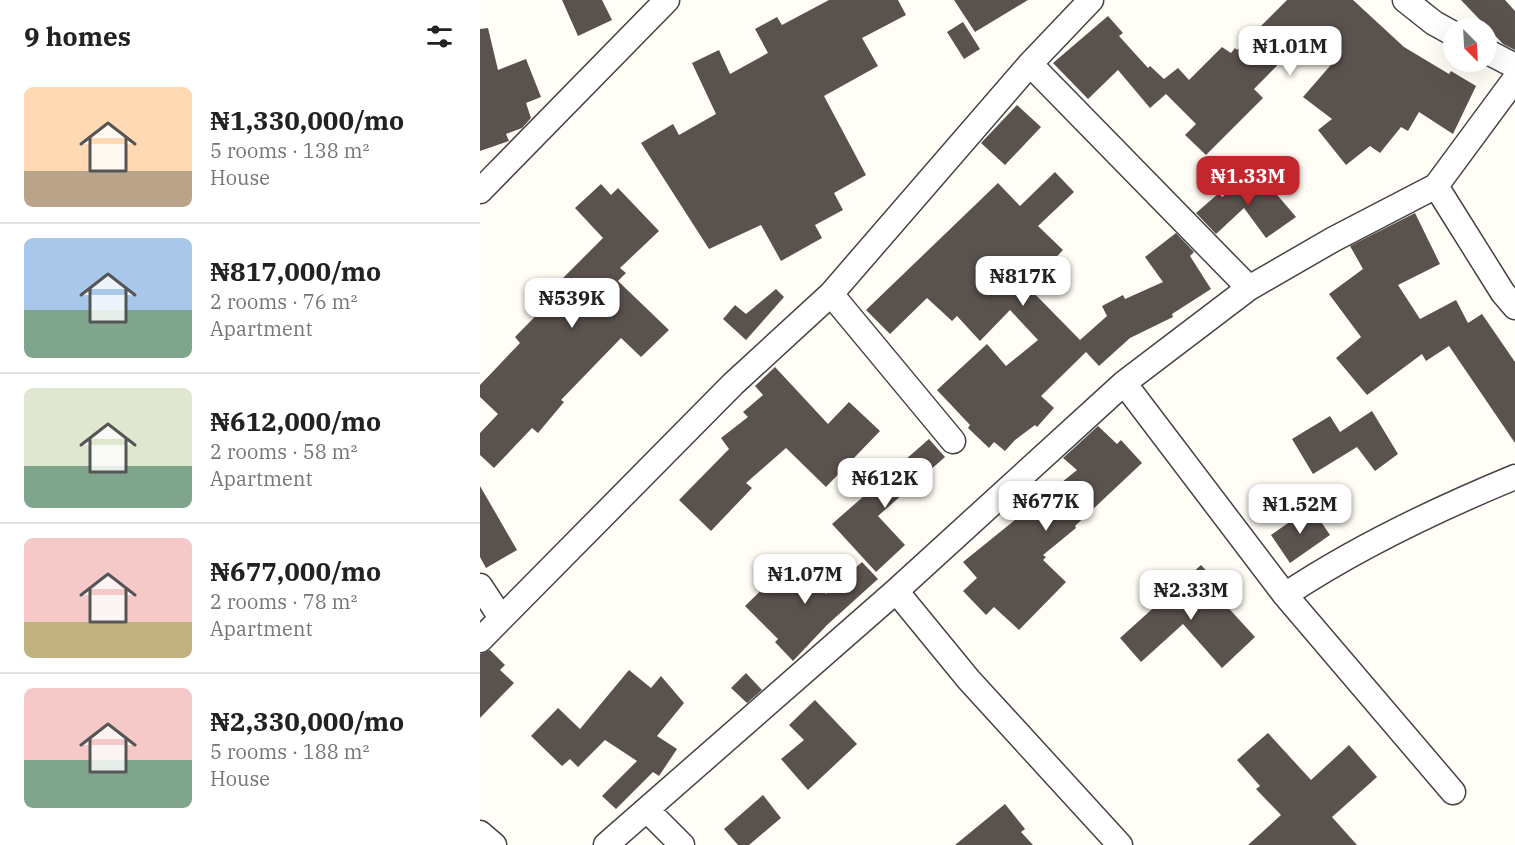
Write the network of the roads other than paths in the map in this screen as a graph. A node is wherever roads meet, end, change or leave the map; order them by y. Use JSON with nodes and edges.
{"nodes":[{"id":1,"x":667,"y":0,"type":"edge"},
{"id":2,"x":1090,"y":0,"type":"edge"},
{"id":3,"x":1405,"y":0,"type":"edge"},
{"id":4,"x":1443,"y":28,"type":"edge"},
{"id":5,"x":1497,"y":57,"type":"edge"},
{"id":6,"x":1030,"y":64,"type":"junction"},
{"id":7,"x":1515,"y":66,"type":"edge"},
{"id":8,"x":1515,"y":79,"type":"edge"},
{"id":9,"x":1436,"y":186,"type":"junction"},
{"id":10,"x":480,"y":191,"type":"edge"},
{"id":11,"x":1250,"y":288,"type":"junction"},
{"id":12,"x":831,"y":294,"type":"junction"},
{"id":13,"x":1515,"y":307,"type":"edge"},
{"id":14,"x":1124,"y":382,"type":"junction"},
{"id":15,"x":953,"y":441,"type":"dead end"},
{"id":16,"x":1515,"y":477,"type":"edge"},
{"id":17,"x":480,"y":586,"type":"edge"},
{"id":18,"x":896,"y":591,"type":"junction"},
{"id":19,"x":1285,"y":595,"type":"junction"},
{"id":20,"x":501,"y":618,"type":"junction"},
{"id":21,"x":480,"y":640,"type":"edge"},
{"id":22,"x":1453,"y":792,"type":"dead end"},
{"id":23,"x":647,"y":810,"type":"junction"},
{"id":24,"x":480,"y":833,"type":"edge"},
{"id":25,"x":495,"y":845,"type":"edge"},
{"id":26,"x":606,"y":845,"type":"edge"},
{"id":27,"x":682,"y":845,"type":"edge"},
{"id":28,"x":1120,"y":845,"type":"edge"}],
"edges":[{"from":1,"to":10,"type":"street"},
{"from":2,"to":6,"type":"street"},
{"from":3,"to":4,"type":"street"},
{"from":5,"to":7,"type":"street"},
{"from":6,"to":11,"type":"street"},
{"from":6,"to":12,"type":"street"},
{"from":8,"to":9,"type":"street"},
{"from":9,"to":11,"type":"street"},
{"from":9,"to":13,"type":"street"},
{"from":11,"to":14,"type":"street"},
{"from":12,"to":15,"type":"street"},
{"from":12,"to":20,"type":"street"},
{"from":14,"to":18,"type":"street"},
{"from":14,"to":19,"type":"street"},
{"from":16,"to":19,"type":"street"},
{"from":17,"to":20,"type":"street"},
{"from":18,"to":23,"type":"street"},
{"from":18,"to":28,"type":"street"},
{"from":19,"to":22,"type":"street"},
{"from":20,"to":21,"type":"street"},
{"from":23,"to":26,"type":"street"},
{"from":23,"to":27,"type":"street"},
{"from":24,"to":25,"type":"street"}]}
